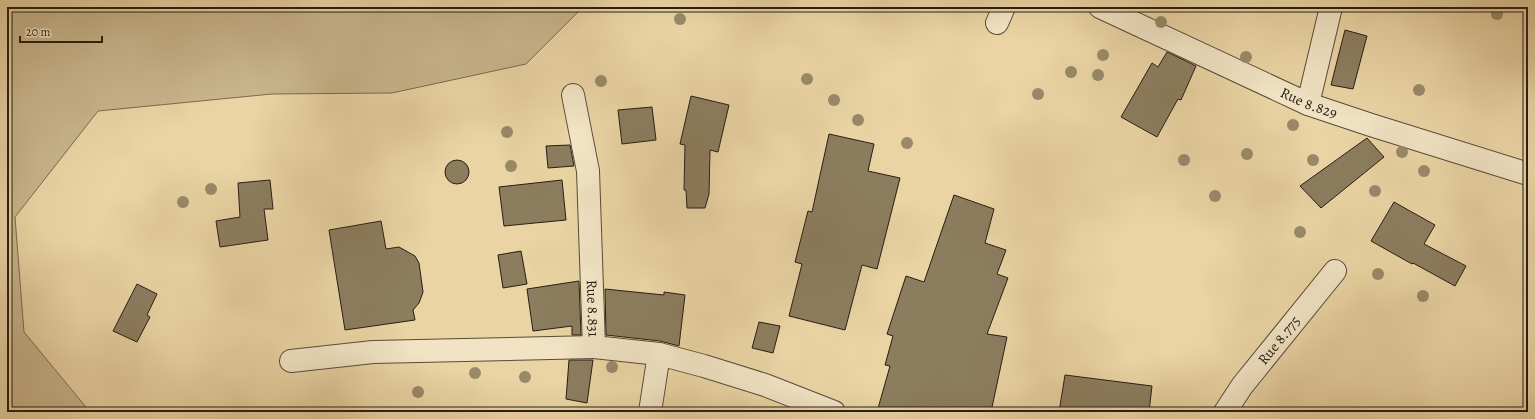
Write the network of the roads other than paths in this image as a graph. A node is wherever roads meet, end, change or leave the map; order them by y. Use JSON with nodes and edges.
{"nodes":[{"id":1,"x":1100,"y":7,"type":"edge"},
{"id":2,"x":1331,"y":7,"type":"edge"},
{"id":3,"x":573,"y":94,"type":"dead end"},
{"id":4,"x":1308,"y":104,"type":"junction"},
{"id":5,"x":1528,"y":174,"type":"edge"},
{"id":6,"x":1335,"y":271,"type":"dead end"},
{"id":7,"x":594,"y":347,"type":"junction"},
{"id":8,"x":659,"y":354,"type":"junction"},
{"id":9,"x":291,"y":361,"type":"dead end"},
{"id":10,"x":650,"y":412,"type":"edge"},
{"id":11,"x":834,"y":412,"type":"edge"},
{"id":12,"x":1225,"y":412,"type":"edge"}],
"edges":[{"from":1,"to":4,"type":"street","name":"Rue 8.829"},
{"from":2,"to":4,"type":"street"},
{"from":3,"to":7,"type":"street","name":"Rue 8.831"},
{"from":4,"to":5,"type":"street","name":"Rue 8.829"},
{"from":6,"to":12,"type":"street","name":"Rue 8.775"},
{"from":7,"to":8,"type":"street","name":"Rue 8.831"},
{"from":7,"to":9,"type":"street"},
{"from":8,"to":10,"type":"street"},
{"from":8,"to":11,"type":"street","name":"Rue 8.831"}]}
